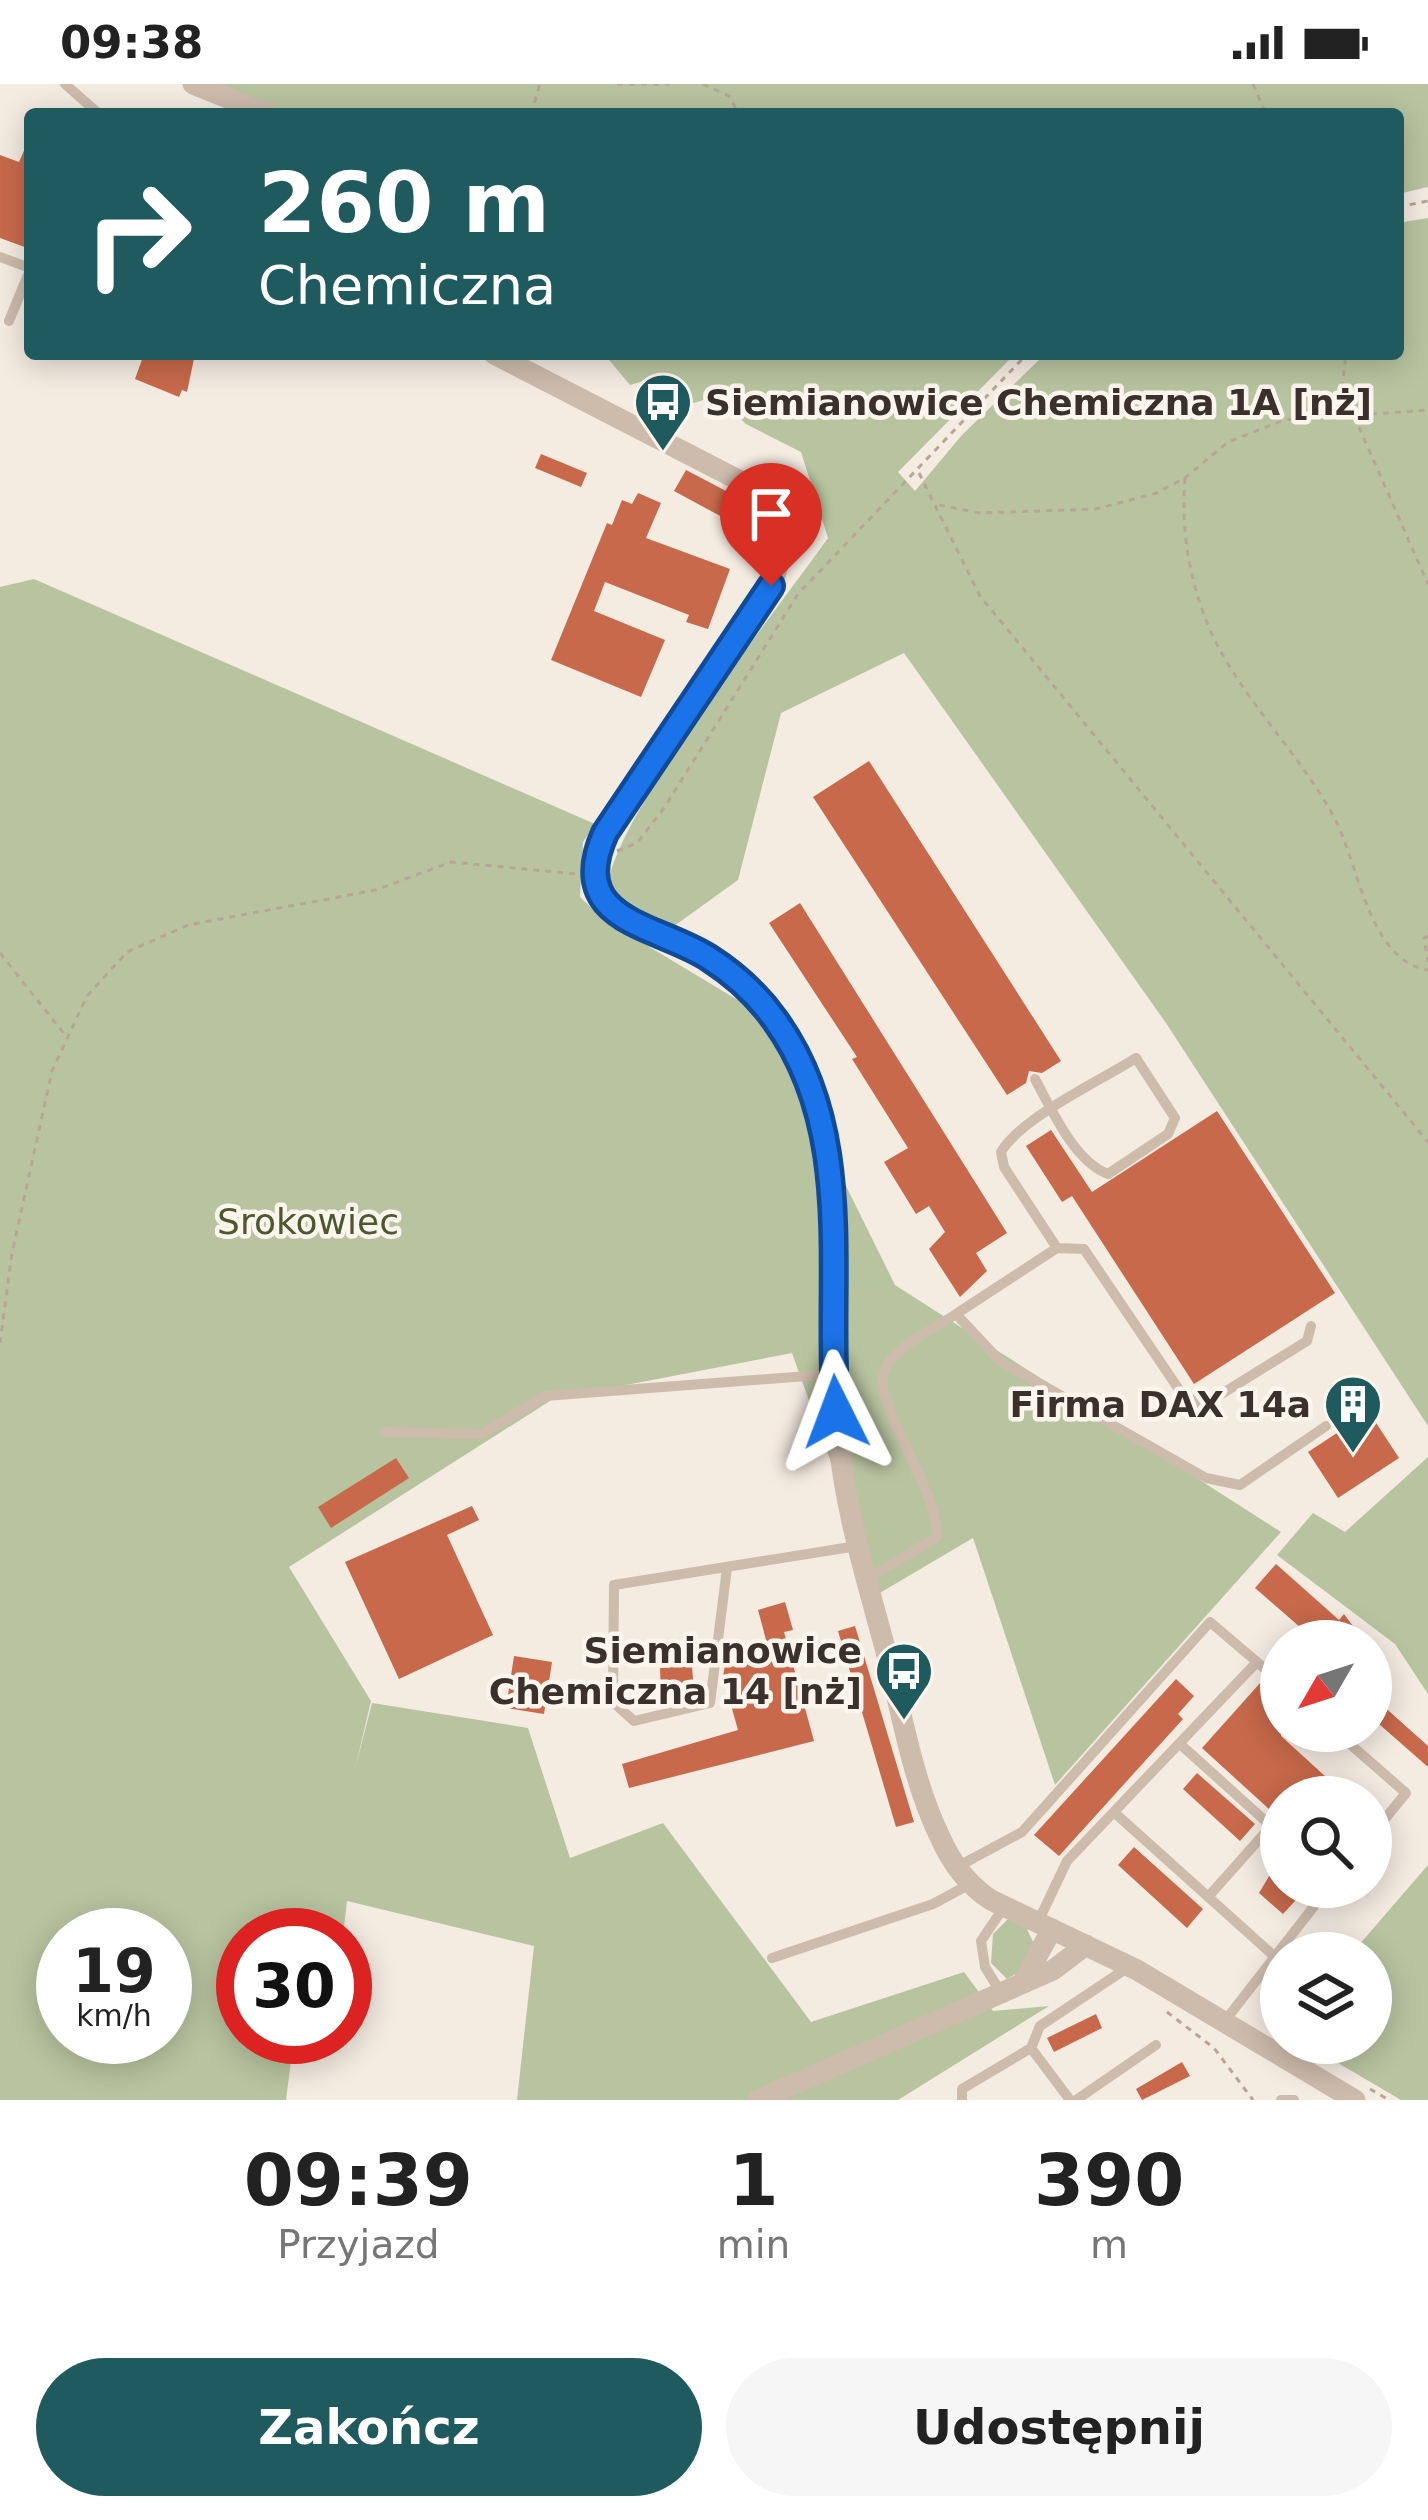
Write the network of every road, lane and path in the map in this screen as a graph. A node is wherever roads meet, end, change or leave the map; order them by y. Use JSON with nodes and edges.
{"nodes":[{"id":1,"x":64,"y":84,"type":"edge"},
{"id":2,"x":193,"y":84,"type":"edge"},
{"id":3,"x":617,"y":84,"type":"edge"},
{"id":4,"x":670,"y":84,"type":"edge"},
{"id":5,"x":703,"y":84,"type":"edge"},
{"id":6,"x":92,"y":108,"type":"edge"},
{"id":7,"x":252,"y":108,"type":"edge"},
{"id":8,"x":737,"y":108,"type":"edge"},
{"id":9,"x":24,"y":284,"type":"edge"},
{"id":10,"x":9,"y":321,"type":"dead end"},
{"id":11,"x":506,"y":360,"type":"edge"},
{"id":12,"x":1022,"y":360,"type":"edge"},
{"id":13,"x":1345,"y":360,"type":"edge"},
{"id":14,"x":1428,"y":410,"type":"edge"},
{"id":15,"x":1353,"y":413,"type":"junction"},
{"id":16,"x":1339,"y":414,"type":"junction"},
{"id":17,"x":919,"y":473,"type":"junction"},
{"id":18,"x":1185,"y":478,"type":"junction"},
{"id":19,"x":937,"y":505,"type":"junction"},
{"id":20,"x":1428,"y":584,"type":"edge"},
{"id":21,"x":596,"y":860,"type":"junction"},
{"id":22,"x":1428,"y":936,"type":"edge"},
{"id":23,"x":0,"y":952,"type":"edge"},
{"id":24,"x":1428,"y":962,"type":"edge"},
{"id":25,"x":1428,"y":970,"type":"edge"},
{"id":26,"x":66,"y":1036,"type":"junction"},
{"id":27,"x":1035,"y":1079,"type":"dead end"},
{"id":28,"x":1052,"y":1111,"type":"junction"},
{"id":29,"x":1428,"y":1142,"type":"edge"},
{"id":30,"x":1057,"y":1248,"type":"junction"},
{"id":31,"x":956,"y":1314,"type":"junction"},
{"id":32,"x":1311,"y":1326,"type":"dead end"},
{"id":33,"x":0,"y":1342,"type":"edge"},
{"id":34,"x":833,"y":1374,"type":"junction"},
{"id":35,"x":1326,"y":1426,"type":"dead end"},
{"id":36,"x":385,"y":1432,"type":"dead end"},
{"id":37,"x":857,"y":1546,"type":"junction"},
{"id":38,"x":727,"y":1568,"type":"junction"},
{"id":39,"x":867,"y":1579,"type":"junction"},
{"id":40,"x":1257,"y":1662,"type":"junction"},
{"id":41,"x":1260,"y":1665,"type":"edge"},
{"id":42,"x":1180,"y":1744,"type":"junction"},
{"id":43,"x":1359,"y":1752,"type":"edge"},
{"id":44,"x":1387,"y":1776,"type":"edge"},
{"id":45,"x":1392,"y":1781,"type":"edge"},
{"id":46,"x":1392,"y":1810,"type":"edge"},
{"id":47,"x":1115,"y":1814,"type":"junction"},
{"id":48,"x":964,"y":1875,"type":"junction"},
{"id":49,"x":1208,"y":1897,"type":"junction"},
{"id":50,"x":1004,"y":1906,"type":"junction"},
{"id":51,"x":1312,"y":1908,"type":"edge"},
{"id":52,"x":1045,"y":1926,"type":"junction"},
{"id":53,"x":1293,"y":1932,"type":"edge"},
{"id":54,"x":1260,"y":1943,"type":"edge"},
{"id":55,"x":1086,"y":1945,"type":"junction"},
{"id":56,"x":772,"y":1958,"type":"dead end"},
{"id":57,"x":1129,"y":1966,"type":"junction"},
{"id":58,"x":1260,"y":1974,"type":"edge"},
{"id":59,"x":1024,"y":1980,"type":"junction"},
{"id":60,"x":1000,"y":1991,"type":"junction"},
{"id":61,"x":1166,"y":2011,"type":"dead end"},
{"id":62,"x":1224,"y":2022,"type":"junction"},
{"id":63,"x":1156,"y":2045,"type":"dead end"},
{"id":64,"x":1031,"y":2048,"type":"junction"},
{"id":65,"x":758,"y":2100,"type":"edge"},
{"id":66,"x":962,"y":2100,"type":"edge"},
{"id":67,"x":1073,"y":2100,"type":"edge"},
{"id":68,"x":1253,"y":2100,"type":"edge"},
{"id":69,"x":1281,"y":2100,"type":"edge"},
{"id":70,"x":1294,"y":2100,"type":"edge"},
{"id":71,"x":1355,"y":2100,"type":"edge"}],
"edges":[{"from":1,"to":6,"type":"lane"},
{"from":2,"to":7,"type":"street"},
{"from":3,"to":4,"type":"path"},
{"from":5,"to":8,"type":"path"},
{"from":9,"to":10,"type":"lane"},
{"from":11,"to":21,"type":"street"},
{"from":12,"to":17,"type":"path"},
{"from":13,"to":16,"type":"path"},
{"from":14,"to":15,"type":"path"},
{"from":15,"to":16,"type":"path"},
{"from":15,"to":20,"type":"path"},
{"from":16,"to":18,"type":"path"},
{"from":17,"to":19,"type":"path"},
{"from":17,"to":21,"type":"path"},
{"from":18,"to":19,"type":"path"},
{"from":18,"to":25,"type":"path"},
{"from":19,"to":29,"type":"path"},
{"from":21,"to":26,"type":"path"},
{"from":21,"to":34,"type":"street"},
{"from":22,"to":24,"type":"path"},
{"from":23,"to":26,"type":"path"},
{"from":26,"to":33,"type":"path"},
{"from":27,"to":28,"type":"lane"},
{"from":28,"to":28,"type":"lane"},
{"from":28,"to":30,"type":"lane"},
{"from":30,"to":31,"type":"lane"},
{"from":30,"to":32,"type":"lane"},
{"from":31,"to":35,"type":"lane"},
{"from":31,"to":39,"type":"lane"},
{"from":34,"to":36,"type":"lane"},
{"from":34,"to":37,"type":"street"},
{"from":37,"to":38,"type":"lane"},
{"from":37,"to":39,"type":"street"},
{"from":38,"to":38,"type":"lane"},
{"from":39,"to":48,"type":"street"},
{"from":40,"to":41,"type":"lane"},
{"from":40,"to":42,"type":"lane"},
{"from":40,"to":48,"type":"lane"},
{"from":42,"to":47,"type":"lane"},
{"from":42,"to":49,"type":"lane"},
{"from":43,"to":44,"type":"lane"},
{"from":45,"to":46,"type":"lane"},
{"from":47,"to":49,"type":"lane"},
{"from":47,"to":52,"type":"lane"},
{"from":48,"to":50,"type":"street"},
{"from":48,"to":56,"type":"lane"},
{"from":49,"to":54,"type":"lane"},
{"from":50,"to":52,"type":"street"},
{"from":50,"to":60,"type":"lane"},
{"from":51,"to":53,"type":"lane"},
{"from":52,"to":55,"type":"street"},
{"from":52,"to":59,"type":"street"},
{"from":55,"to":57,"type":"street"},
{"from":55,"to":59,"type":"street"},
{"from":57,"to":62,"type":"street"},
{"from":57,"to":64,"type":"lane"},
{"from":58,"to":62,"type":"lane"},
{"from":59,"to":60,"type":"street"},
{"from":60,"to":65,"type":"street"},
{"from":61,"to":68,"type":"path"},
{"from":62,"to":71,"type":"street"},
{"from":63,"to":67,"type":"lane"},
{"from":64,"to":66,"type":"lane"},
{"from":64,"to":67,"type":"lane"},
{"from":69,"to":70,"type":"lane"}]}
